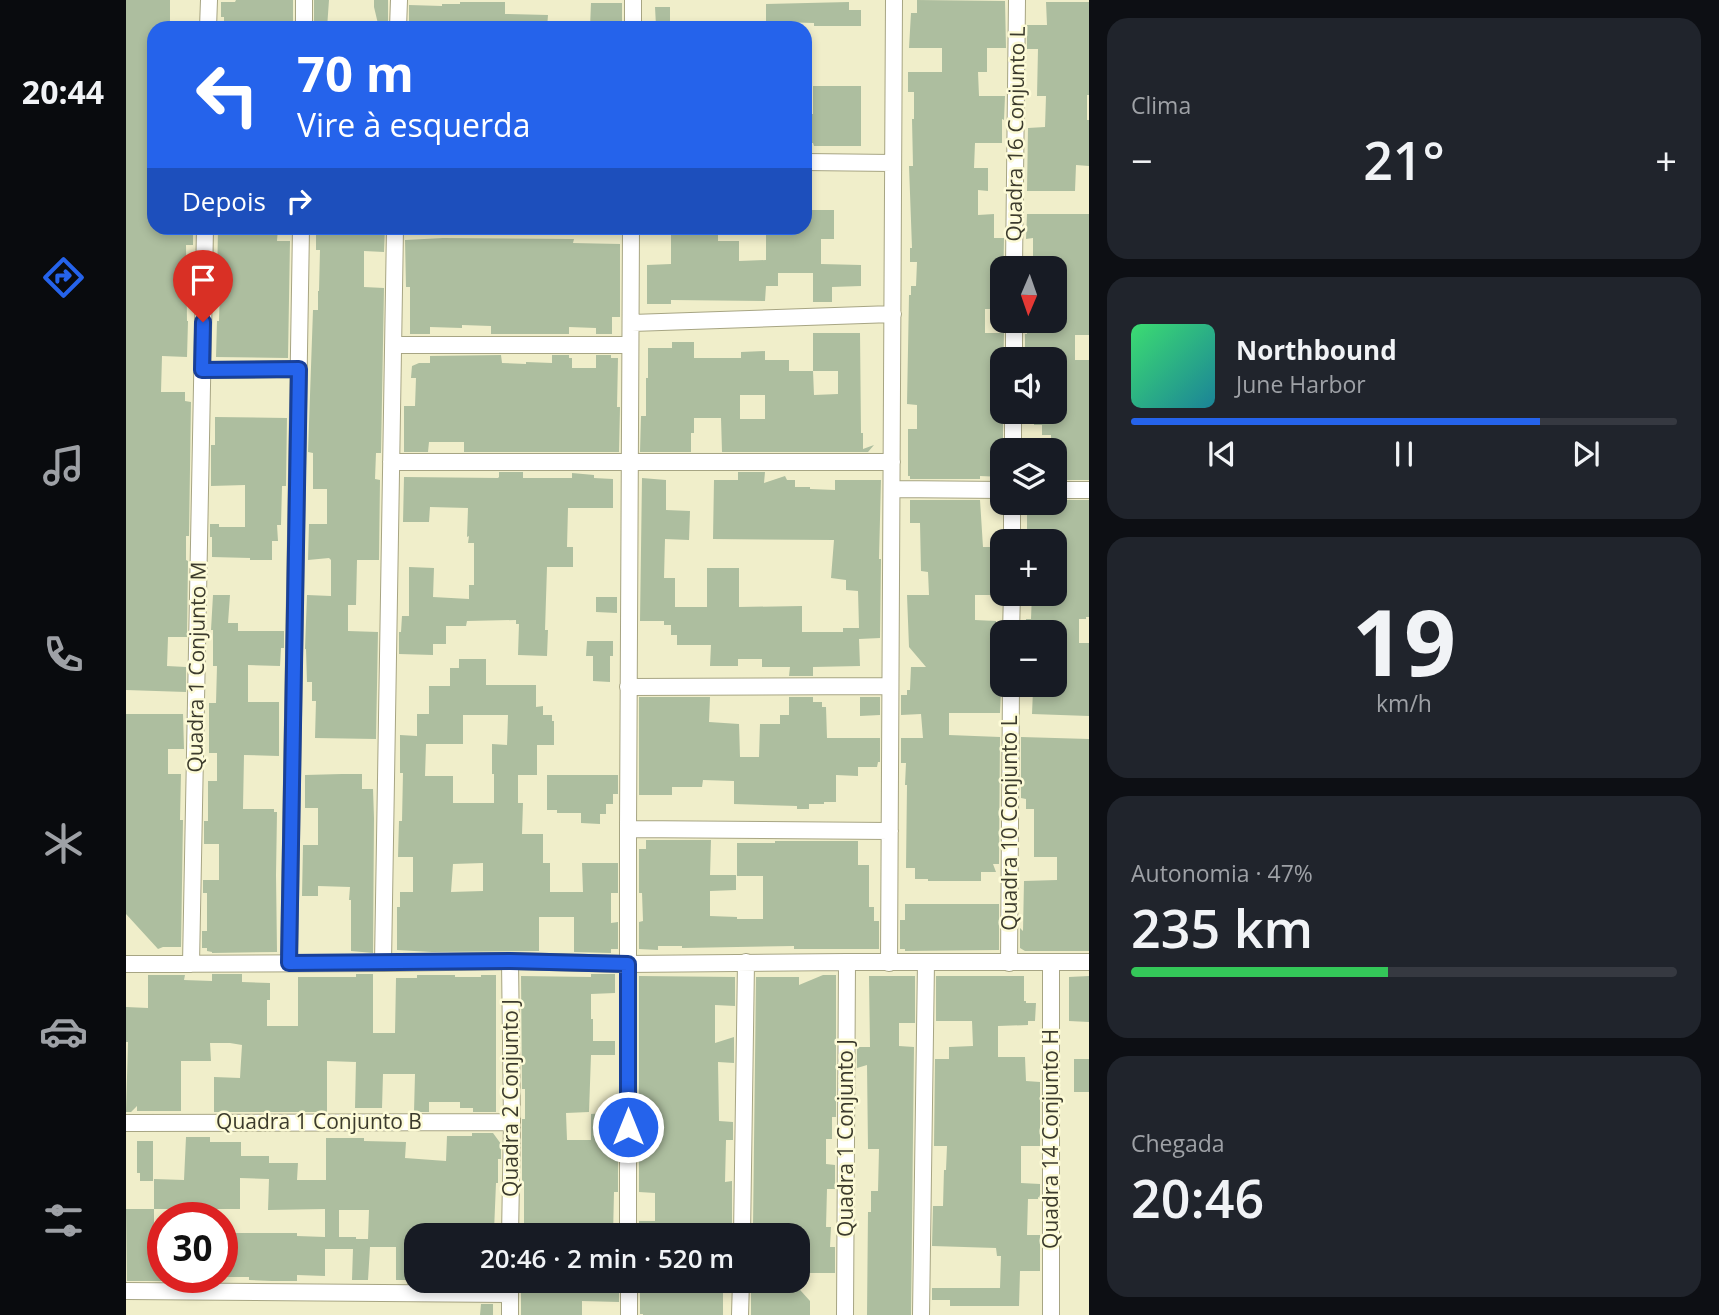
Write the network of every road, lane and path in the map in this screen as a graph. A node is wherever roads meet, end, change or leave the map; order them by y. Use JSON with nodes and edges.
{"nodes":[{"id":1,"x":209,"y":0,"type":"edge"},
{"id":2,"x":304,"y":0,"type":"edge"},
{"id":3,"x":399,"y":0,"type":"edge"},
{"id":4,"x":633,"y":0,"type":"edge"},
{"id":5,"x":894,"y":0,"type":"edge"},
{"id":6,"x":1017,"y":0,"type":"edge"},
{"id":7,"x":208,"y":21,"type":"edge"},
{"id":8,"x":304,"y":21,"type":"edge"},
{"id":9,"x":398,"y":21,"type":"edge"},
{"id":10,"x":633,"y":21,"type":"edge"},
{"id":11,"x":812,"y":162,"type":"edge"},
{"id":12,"x":893,"y":163,"type":"junction"},
{"id":13,"x":205,"y":235,"type":"edge"},
{"id":14,"x":301,"y":235,"type":"edge"},
{"id":15,"x":395,"y":235,"type":"edge"},
{"id":16,"x":631,"y":235,"type":"edge"},
{"id":17,"x":1014,"y":256,"type":"edge"},
{"id":18,"x":892,"y":314,"type":"junction"},
{"id":19,"x":632,"y":323,"type":"junction"},
{"id":20,"x":393,"y":345,"type":"junction"},
{"id":21,"x":631,"y":345,"type":"junction"},
{"id":22,"x":299,"y":369,"type":"junction"},
{"id":23,"x":202,"y":370,"type":"junction"},
{"id":24,"x":391,"y":462,"type":"junction"},
{"id":25,"x":630,"y":462,"type":"junction"},
{"id":26,"x":892,"y":462,"type":"junction"},
{"id":27,"x":892,"y":489,"type":"junction"},
{"id":28,"x":990,"y":490,"type":"edge"},
{"id":29,"x":1067,"y":490,"type":"edge"},
{"id":30,"x":1089,"y":490,"type":"edge"},
{"id":31,"x":890,"y":686,"type":"junction"},
{"id":32,"x":628,"y":687,"type":"junction"},
{"id":33,"x":1011,"y":697,"type":"edge"},
{"id":34,"x":628,"y":830,"type":"junction"},
{"id":35,"x":890,"y":831,"type":"junction"},
{"id":36,"x":510,"y":961,"type":"junction"},
{"id":37,"x":746,"y":962,"type":"junction"},
{"id":38,"x":848,"y":962,"type":"junction"},
{"id":39,"x":926,"y":962,"type":"junction"},
{"id":40,"x":1051,"y":962,"type":"junction"},
{"id":41,"x":1089,"y":962,"type":"edge"},
{"id":42,"x":289,"y":963,"type":"junction"},
{"id":43,"x":383,"y":963,"type":"junction"},
{"id":44,"x":889,"y":963,"type":"junction"},
{"id":45,"x":1009,"y":963,"type":"junction"},
{"id":46,"x":126,"y":964,"type":"edge"},
{"id":47,"x":191,"y":964,"type":"junction"},
{"id":48,"x":628,"y":964,"type":"junction"},
{"id":49,"x":126,"y":1122,"type":"edge"},
{"id":50,"x":512,"y":1122,"type":"junction"},
{"id":51,"x":510,"y":1223,"type":"edge"},
{"id":52,"x":628,"y":1223,"type":"edge"},
{"id":53,"x":741,"y":1223,"type":"edge"},
{"id":54,"x":404,"y":1289,"type":"edge"},
{"id":55,"x":126,"y":1291,"type":"edge"},
{"id":56,"x":510,"y":1293,"type":"edge"},
{"id":57,"x":629,"y":1293,"type":"edge"},
{"id":58,"x":741,"y":1293,"type":"edge"},
{"id":59,"x":510,"y":1315,"type":"edge"},
{"id":60,"x":629,"y":1315,"type":"edge"},
{"id":61,"x":740,"y":1315,"type":"edge"},
{"id":62,"x":845,"y":1315,"type":"edge"},
{"id":63,"x":921,"y":1315,"type":"edge"},
{"id":64,"x":1051,"y":1315,"type":"edge"}],
"edges":[{"from":1,"to":7,"type":"street"},
{"from":2,"to":8,"type":"street"},
{"from":3,"to":9,"type":"street"},
{"from":4,"to":10,"type":"street"},
{"from":5,"to":12,"type":"street"},
{"from":6,"to":17,"type":"street","name":"Quadra 16 Conjunto L"},
{"from":11,"to":12,"type":"street"},
{"from":12,"to":18,"type":"street"},
{"from":13,"to":23,"type":"street","name":"Quadra 1 Conjunto M"},
{"from":14,"to":22,"type":"street"},
{"from":15,"to":20,"type":"street"},
{"from":16,"to":19,"type":"street"},
{"from":18,"to":19,"type":"street"},
{"from":18,"to":26,"type":"street"},
{"from":19,"to":21,"type":"street"},
{"from":20,"to":21,"type":"street"},
{"from":20,"to":24,"type":"street"},
{"from":21,"to":25,"type":"street"},
{"from":22,"to":23,"type":"street"},
{"from":22,"to":42,"type":"street"},
{"from":23,"to":47,"type":"street","name":"Quadra 1 Conjunto M"},
{"from":24,"to":25,"type":"street"},
{"from":24,"to":43,"type":"street"},
{"from":25,"to":26,"type":"street"},
{"from":25,"to":32,"type":"street"},
{"from":26,"to":27,"type":"street"},
{"from":27,"to":28,"type":"street"},
{"from":27,"to":31,"type":"street"},
{"from":29,"to":30,"type":"street"},
{"from":31,"to":32,"type":"street"},
{"from":31,"to":35,"type":"street"},
{"from":32,"to":34,"type":"street"},
{"from":33,"to":45,"type":"street","name":"Quadra 10 Conjunto L"},
{"from":34,"to":35,"type":"street"},
{"from":34,"to":48,"type":"street"},
{"from":35,"to":44,"type":"street"},
{"from":36,"to":43,"type":"street"},
{"from":36,"to":48,"type":"street"},
{"from":36,"to":50,"type":"street","name":"Quadra 2 Conjunto J"},
{"from":37,"to":38,"type":"street"},
{"from":37,"to":48,"type":"street"},
{"from":37,"to":53,"type":"street"},
{"from":38,"to":44,"type":"street"},
{"from":38,"to":62,"type":"street","name":"Quadra 1 Conjunto J"},
{"from":39,"to":44,"type":"street"},
{"from":39,"to":45,"type":"street"},
{"from":39,"to":63,"type":"street"},
{"from":40,"to":41,"type":"street"},
{"from":40,"to":45,"type":"street"},
{"from":40,"to":64,"type":"street","name":"Quadra 14 Conjunto H"},
{"from":42,"to":43,"type":"street"},
{"from":42,"to":47,"type":"street"},
{"from":46,"to":47,"type":"street"},
{"from":48,"to":52,"type":"street"},
{"from":49,"to":50,"type":"street","name":"Quadra 1 Conjunto B"},
{"from":50,"to":51,"type":"street","name":"Quadra 2 Conjunto J"},
{"from":54,"to":55,"type":"street"},
{"from":56,"to":59,"type":"street"},
{"from":57,"to":60,"type":"street"},
{"from":58,"to":61,"type":"street"}]}
